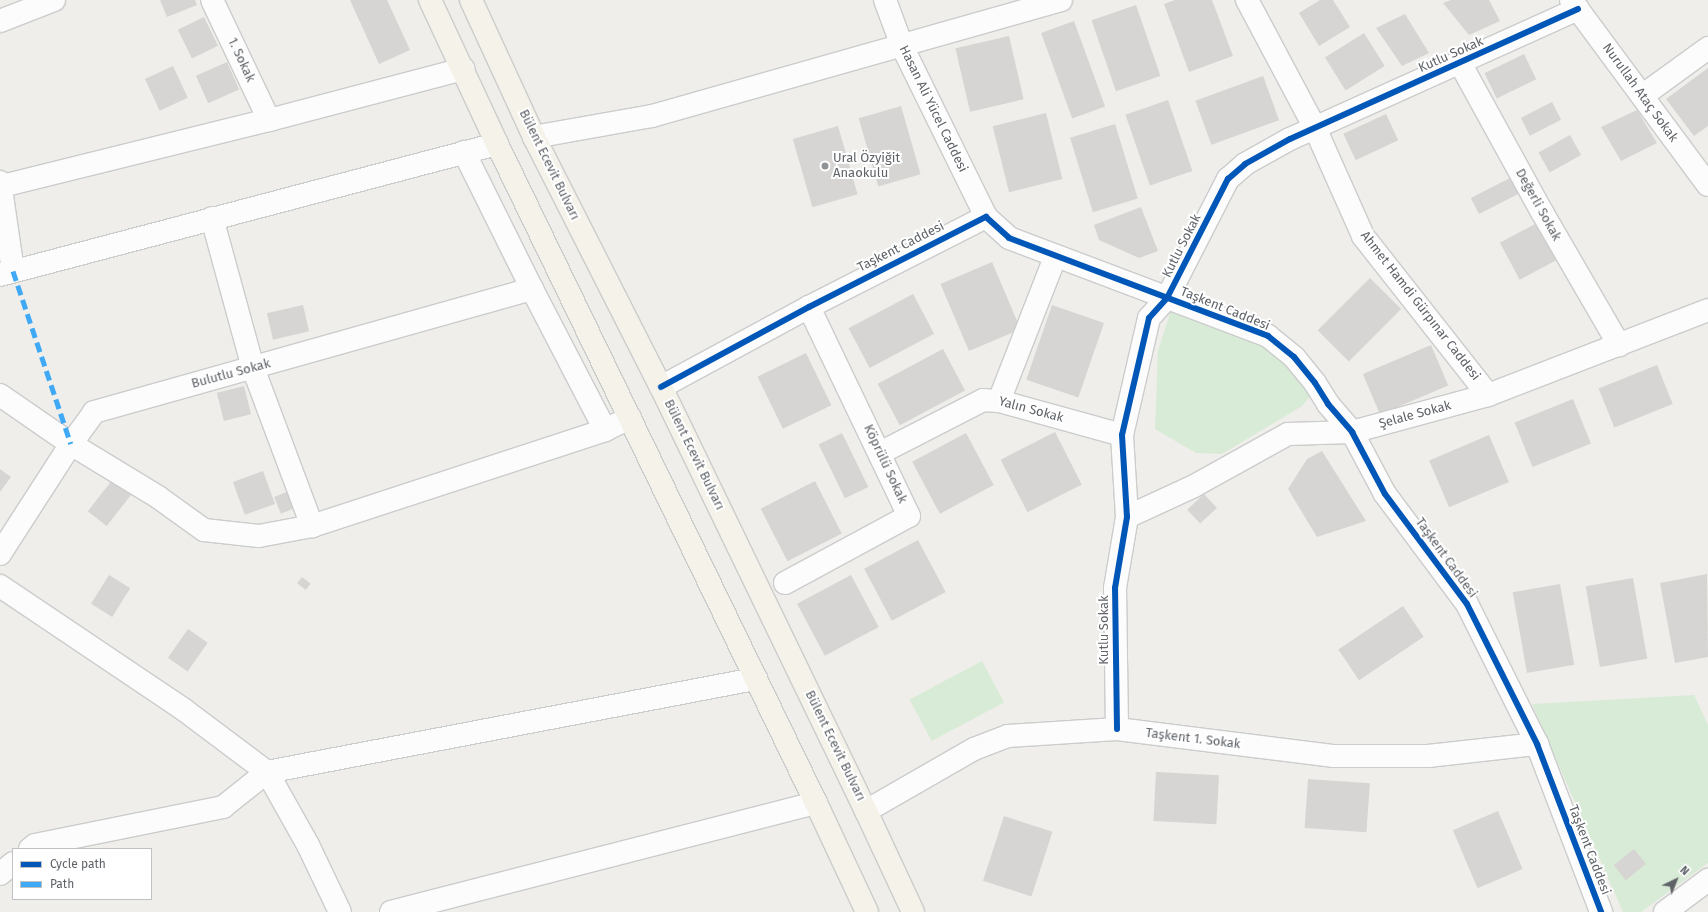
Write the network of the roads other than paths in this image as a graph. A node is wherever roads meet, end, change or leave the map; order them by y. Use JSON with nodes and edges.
{"nodes":[{"id":1,"x":54,"y":0,"type":"edge"},
{"id":2,"x":212,"y":0,"type":"edge"},
{"id":3,"x":430,"y":0,"type":"edge"},
{"id":4,"x":471,"y":0,"type":"edge"},
{"id":5,"x":885,"y":0,"type":"edge"},
{"id":6,"x":1061,"y":0,"type":"edge"},
{"id":7,"x":1247,"y":0,"type":"edge"},
{"id":8,"x":1575,"y":5,"type":"edge"},
{"id":9,"x":0,"y":21,"type":"edge"},
{"id":10,"x":902,"y":46,"type":"junction"},
{"id":11,"x":1708,"y":48,"type":"edge"},
{"id":12,"x":1460,"y":62,"type":"junction"},
{"id":13,"x":463,"y":69,"type":"junction"},
{"id":14,"x":1642,"y":96,"type":"junction"},
{"id":15,"x":269,"y":120,"type":"junction"},
{"id":16,"x":1315,"y":128,"type":"junction"},
{"id":17,"x":534,"y":138,"type":"junction"},
{"id":18,"x":496,"y":144,"type":"junction"},
{"id":19,"x":464,"y":152,"type":"junction"},
{"id":20,"x":1,"y":184,"type":"edge"},
{"id":21,"x":1708,"y":185,"type":"edge"},
{"id":22,"x":986,"y":217,"type":"junction"},
{"id":23,"x":212,"y":218,"type":"junction"},
{"id":24,"x":1055,"y":256,"type":"junction"},
{"id":25,"x":7,"y":273,"type":"edge"},
{"id":26,"x":532,"y":290,"type":"junction"},
{"id":27,"x":1168,"y":298,"type":"junction"},
{"id":28,"x":809,"y":307,"type":"junction"},
{"id":29,"x":1708,"y":310,"type":"edge"},
{"id":30,"x":1619,"y":345,"type":"junction"},
{"id":31,"x":253,"y":368,"type":"junction"},
{"id":32,"x":661,"y":387,"type":"junction"},
{"id":33,"x":0,"y":395,"type":"edge"},
{"id":34,"x":1488,"y":395,"type":"junction"},
{"id":35,"x":999,"y":401,"type":"junction"},
{"id":36,"x":630,"y":418,"type":"junction"},
{"id":37,"x":605,"y":430,"type":"junction"},
{"id":38,"x":1352,"y":432,"type":"junction"},
{"id":39,"x":1122,"y":435,"type":"junction"},
{"id":40,"x":71,"y":444,"type":"junction"},
{"id":41,"x":880,"y":453,"type":"junction"},
{"id":42,"x":1127,"y":517,"type":"junction"},
{"id":43,"x":312,"y":526,"type":"junction"},
{"id":44,"x":0,"y":554,"type":"edge"},
{"id":45,"x":785,"y":583,"type":"dead end"},
{"id":46,"x":0,"y":586,"type":"edge"},
{"id":47,"x":756,"y":679,"type":"junction"},
{"id":48,"x":1117,"y":729,"type":"junction"},
{"id":49,"x":1537,"y":744,"type":"junction"},
{"id":50,"x":267,"y":772,"type":"junction"},
{"id":51,"x":816,"y":802,"type":"junction"},
{"id":52,"x":866,"y":811,"type":"junction"},
{"id":53,"x":31,"y":848,"type":"edge"},
{"id":54,"x":12,"y":864,"type":"edge"},
{"id":55,"x":0,"y":874,"type":"edge"},
{"id":56,"x":1708,"y":880,"type":"edge"},
{"id":57,"x":340,"y":912,"type":"edge"},
{"id":58,"x":391,"y":912,"type":"edge"},
{"id":59,"x":867,"y":912,"type":"edge"},
{"id":60,"x":913,"y":912,"type":"edge"},
{"id":61,"x":1601,"y":912,"type":"edge"},
{"id":62,"x":1665,"y":912,"type":"edge"}],
"edges":[{"from":1,"to":9,"type":"street"},
{"from":2,"to":15,"type":"street","name":"1. Sokak"},
{"from":3,"to":13,"type":"main road"},
{"from":4,"to":17,"type":"main road","name":"Bülent Ecevit Bulvarı"},
{"from":5,"to":10,"type":"street","name":"Hasan Ali Yücel Caddesi"},
{"from":6,"to":10,"type":"street"},
{"from":7,"to":16,"type":"street","name":"Ahmet Hamdi Gürpınar Caddesi"},
{"from":8,"to":12,"type":"street","name":"Kutlu Sokak"},
{"from":8,"to":14,"type":"street","name":"Nurullah Ataç Sokak"},
{"from":10,"to":17,"type":"street"},
{"from":10,"to":22,"type":"street","name":"Hasan Ali Yücel Caddesi"},
{"from":11,"to":14,"type":"street"},
{"from":12,"to":16,"type":"street","name":"Kutlu Sokak"},
{"from":12,"to":30,"type":"street","name":"Değerli Sokak"},
{"from":13,"to":15,"type":"street"},
{"from":13,"to":18,"type":"main road"},
{"from":14,"to":21,"type":"street","name":"Nurullah Ataç Sokak"},
{"from":15,"to":20,"type":"street"},
{"from":16,"to":27,"type":"street","name":"Kutlu Sokak"},
{"from":16,"to":34,"type":"street","name":"Ahmet Hamdi Gürpınar Caddesi"},
{"from":17,"to":32,"type":"main road","name":"Bülent Ecevit Bulvarı"},
{"from":18,"to":19,"type":"street"},
{"from":18,"to":36,"type":"main road"},
{"from":19,"to":23,"type":"street"},
{"from":19,"to":26,"type":"street"},
{"from":20,"to":25,"type":"street"},
{"from":22,"to":24,"type":"street","name":"Taşkent Caddesi"},
{"from":22,"to":28,"type":"street","name":"Taşkent Caddesi"},
{"from":23,"to":25,"type":"street"},
{"from":23,"to":31,"type":"street"},
{"from":24,"to":27,"type":"street","name":"Taşkent Caddesi"},
{"from":24,"to":35,"type":"street"},
{"from":26,"to":31,"type":"street","name":"Bulutlu Sokak"},
{"from":26,"to":37,"type":"street"},
{"from":27,"to":38,"type":"street","name":"Taşkent Caddesi"},
{"from":27,"to":39,"type":"street","name":"Kutlu Sokak"},
{"from":28,"to":32,"type":"street","name":"Taşkent Caddesi"},
{"from":28,"to":41,"type":"street","name":"Köprülü Sokak"},
{"from":29,"to":30,"type":"street","name":"Şelale Sokak"},
{"from":30,"to":34,"type":"street","name":"Şelale Sokak"},
{"from":31,"to":40,"type":"street","name":"Bulutlu Sokak"},
{"from":31,"to":43,"type":"street"},
{"from":32,"to":52,"type":"main road","name":"Bülent Ecevit Bulvarı"},
{"from":33,"to":40,"type":"street"},
{"from":34,"to":38,"type":"street","name":"Şelale Sokak"},
{"from":35,"to":39,"type":"street","name":"Yalın Sokak"},
{"from":35,"to":41,"type":"street","name":"Yalın Sokak"},
{"from":36,"to":37,"type":"street"},
{"from":36,"to":47,"type":"main road"},
{"from":37,"to":43,"type":"street"},
{"from":38,"to":42,"type":"street","name":"Şelale Sokak"},
{"from":38,"to":49,"type":"street","name":"Taşkent Caddesi"},
{"from":39,"to":42,"type":"street","name":"Kutlu Sokak"},
{"from":40,"to":43,"type":"street"},
{"from":40,"to":44,"type":"street","name":"Bulutlu Sokak"},
{"from":41,"to":45,"type":"street","name":"Köprülü Sokak"},
{"from":42,"to":48,"type":"street","name":"Kutlu Sokak"},
{"from":46,"to":50,"type":"street"},
{"from":47,"to":50,"type":"street"},
{"from":47,"to":51,"type":"main road"},
{"from":48,"to":49,"type":"street","name":"Taşkent 1. Sokak"},
{"from":48,"to":52,"type":"street","name":"Taşkent 1. Sokak"},
{"from":49,"to":61,"type":"street","name":"Taşkent Caddesi"},
{"from":50,"to":53,"type":"street"},
{"from":50,"to":57,"type":"street"},
{"from":51,"to":58,"type":"street"},
{"from":51,"to":59,"type":"main road"},
{"from":52,"to":60,"type":"main road","name":"Bülent Ecevit Bulvarı"},
{"from":54,"to":55,"type":"street"},
{"from":56,"to":62,"type":"street"}]}
